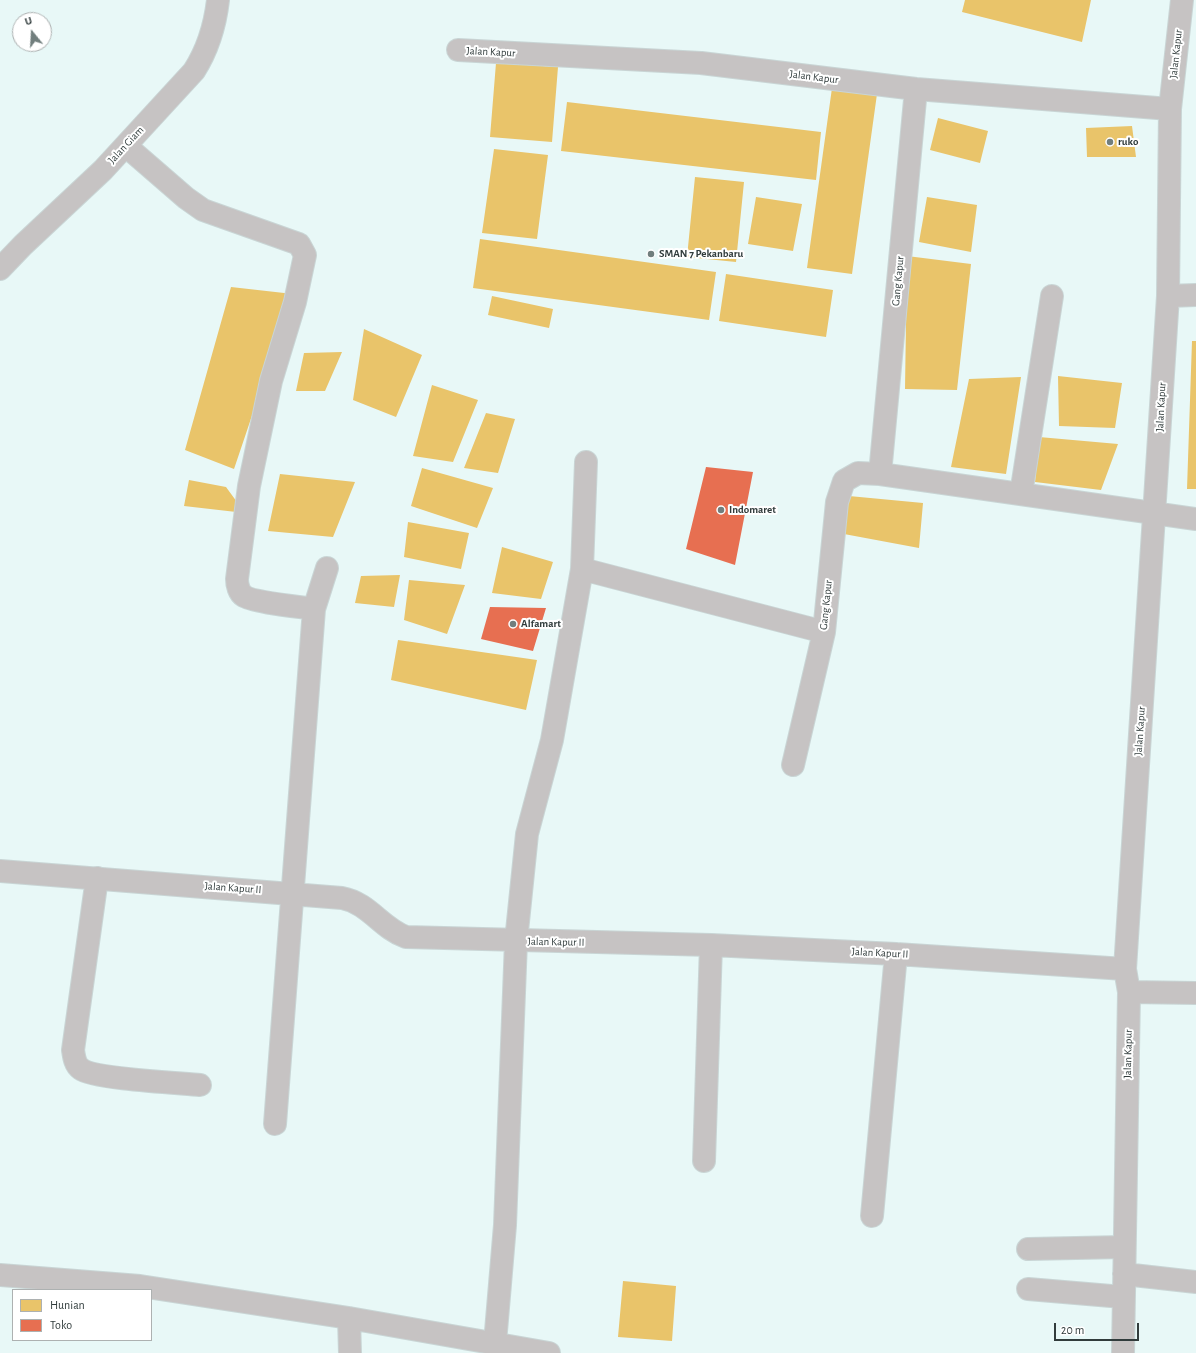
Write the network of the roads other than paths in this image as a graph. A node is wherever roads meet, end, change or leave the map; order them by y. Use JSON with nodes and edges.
{"nodes":[{"id":1,"x":218,"y":0,"type":"edge"},
{"id":2,"x":1182,"y":0,"type":"edge"},
{"id":3,"x":458,"y":50,"type":"dead end"},
{"id":4,"x":916,"y":89,"type":"junction"},
{"id":5,"x":1170,"y":109,"type":"junction"},
{"id":6,"x":126,"y":146,"type":"junction"},
{"id":7,"x":0,"y":269,"type":"edge"},
{"id":8,"x":1196,"y":295,"type":"edge"},
{"id":9,"x":1052,"y":296,"type":"dead end"},
{"id":10,"x":1168,"y":296,"type":"junction"},
{"id":11,"x":586,"y":462,"type":"dead end"},
{"id":12,"x":880,"y":474,"type":"junction"},
{"id":13,"x":1021,"y":494,"type":"junction"},
{"id":14,"x":1154,"y":514,"type":"junction"},
{"id":15,"x":1196,"y":519,"type":"edge"},
{"id":16,"x":327,"y":568,"type":"dead end"},
{"id":17,"x":582,"y":569,"type":"junction"},
{"id":18,"x":314,"y":609,"type":"junction"},
{"id":19,"x":824,"y":632,"type":"junction"},
{"id":20,"x":793,"y":765,"type":"dead end"},
{"id":21,"x":0,"y":871,"type":"edge"},
{"id":22,"x":97,"y":878,"type":"junction"},
{"id":23,"x":292,"y":893,"type":"junction"},
{"id":24,"x":516,"y":941,"type":"junction"},
{"id":25,"x":711,"y":945,"type":"junction"},
{"id":26,"x":896,"y":954,"type":"junction"},
{"id":27,"x":1125,"y":969,"type":"junction"},
{"id":28,"x":1129,"y":992,"type":"junction"},
{"id":29,"x":1196,"y":993,"type":"edge"},
{"id":30,"x":200,"y":1085,"type":"dead end"},
{"id":31,"x":275,"y":1124,"type":"dead end"},
{"id":32,"x":704,"y":1160,"type":"dead end"},
{"id":33,"x":872,"y":1216,"type":"dead end"},
{"id":34,"x":1124,"y":1247,"type":"junction"},
{"id":35,"x":1028,"y":1249,"type":"dead end"},
{"id":36,"x":1124,"y":1274,"type":"junction"},
{"id":37,"x":0,"y":1275,"type":"edge"},
{"id":38,"x":1196,"y":1282,"type":"edge"},
{"id":39,"x":1028,"y":1289,"type":"dead end"},
{"id":40,"x":1123,"y":1297,"type":"junction"},
{"id":41,"x":349,"y":1318,"type":"junction"},
{"id":42,"x":494,"y":1343,"type":"junction"},
{"id":43,"x":350,"y":1353,"type":"edge"},
{"id":44,"x":550,"y":1353,"type":"edge"},
{"id":45,"x":1123,"y":1353,"type":"edge"}],
"edges":[{"from":1,"to":6,"type":"street","name":"Jalan Giam"},
{"from":2,"to":5,"type":"street","name":"Jalan Kapur"},
{"from":3,"to":4,"type":"street","name":"Jalan Kapur"},
{"from":4,"to":5,"type":"street","name":"Jalan Kapur"},
{"from":4,"to":12,"type":"street","name":"Gang Kapur"},
{"from":5,"to":10,"type":"street","name":"Jalan Kapur"},
{"from":6,"to":7,"type":"street","name":"Jalan Giam"},
{"from":6,"to":18,"type":"street"},
{"from":8,"to":10,"type":"street"},
{"from":9,"to":13,"type":"street"},
{"from":10,"to":14,"type":"street","name":"Jalan Kapur"},
{"from":11,"to":17,"type":"street"},
{"from":12,"to":13,"type":"street","name":"Gang Kapur"},
{"from":12,"to":19,"type":"street","name":"Gang Kapur"},
{"from":13,"to":14,"type":"street","name":"Gang Kapur"},
{"from":14,"to":15,"type":"street","name":"Gang Kapur"},
{"from":14,"to":27,"type":"street","name":"Jalan Kapur"},
{"from":16,"to":18,"type":"street"},
{"from":17,"to":19,"type":"street"},
{"from":17,"to":24,"type":"street"},
{"from":18,"to":23,"type":"street"},
{"from":19,"to":20,"type":"street","name":"Gang Kapur"},
{"from":21,"to":22,"type":"street","name":"Jalan Kapur II"},
{"from":22,"to":23,"type":"street","name":"Jalan Kapur II"},
{"from":22,"to":30,"type":"street"},
{"from":23,"to":24,"type":"street","name":"Jalan Kapur II"},
{"from":23,"to":31,"type":"street"},
{"from":24,"to":25,"type":"street","name":"Jalan Kapur II"},
{"from":24,"to":42,"type":"street"},
{"from":25,"to":26,"type":"street","name":"Jalan Kapur II"},
{"from":25,"to":32,"type":"street"},
{"from":26,"to":27,"type":"street","name":"Jalan Kapur II"},
{"from":26,"to":33,"type":"street"},
{"from":27,"to":28,"type":"street","name":"Jalan Kapur"},
{"from":28,"to":29,"type":"street"},
{"from":28,"to":34,"type":"street","name":"Jalan Kapur"},
{"from":34,"to":35,"type":"street"},
{"from":34,"to":36,"type":"street","name":"Jalan Kapur"},
{"from":36,"to":38,"type":"street"},
{"from":36,"to":40,"type":"street","name":"Jalan Kapur"},
{"from":37,"to":41,"type":"street"},
{"from":39,"to":40,"type":"street"},
{"from":40,"to":45,"type":"street","name":"Jalan Kapur"},
{"from":41,"to":42,"type":"street"},
{"from":41,"to":43,"type":"street"},
{"from":42,"to":44,"type":"street"}]}
